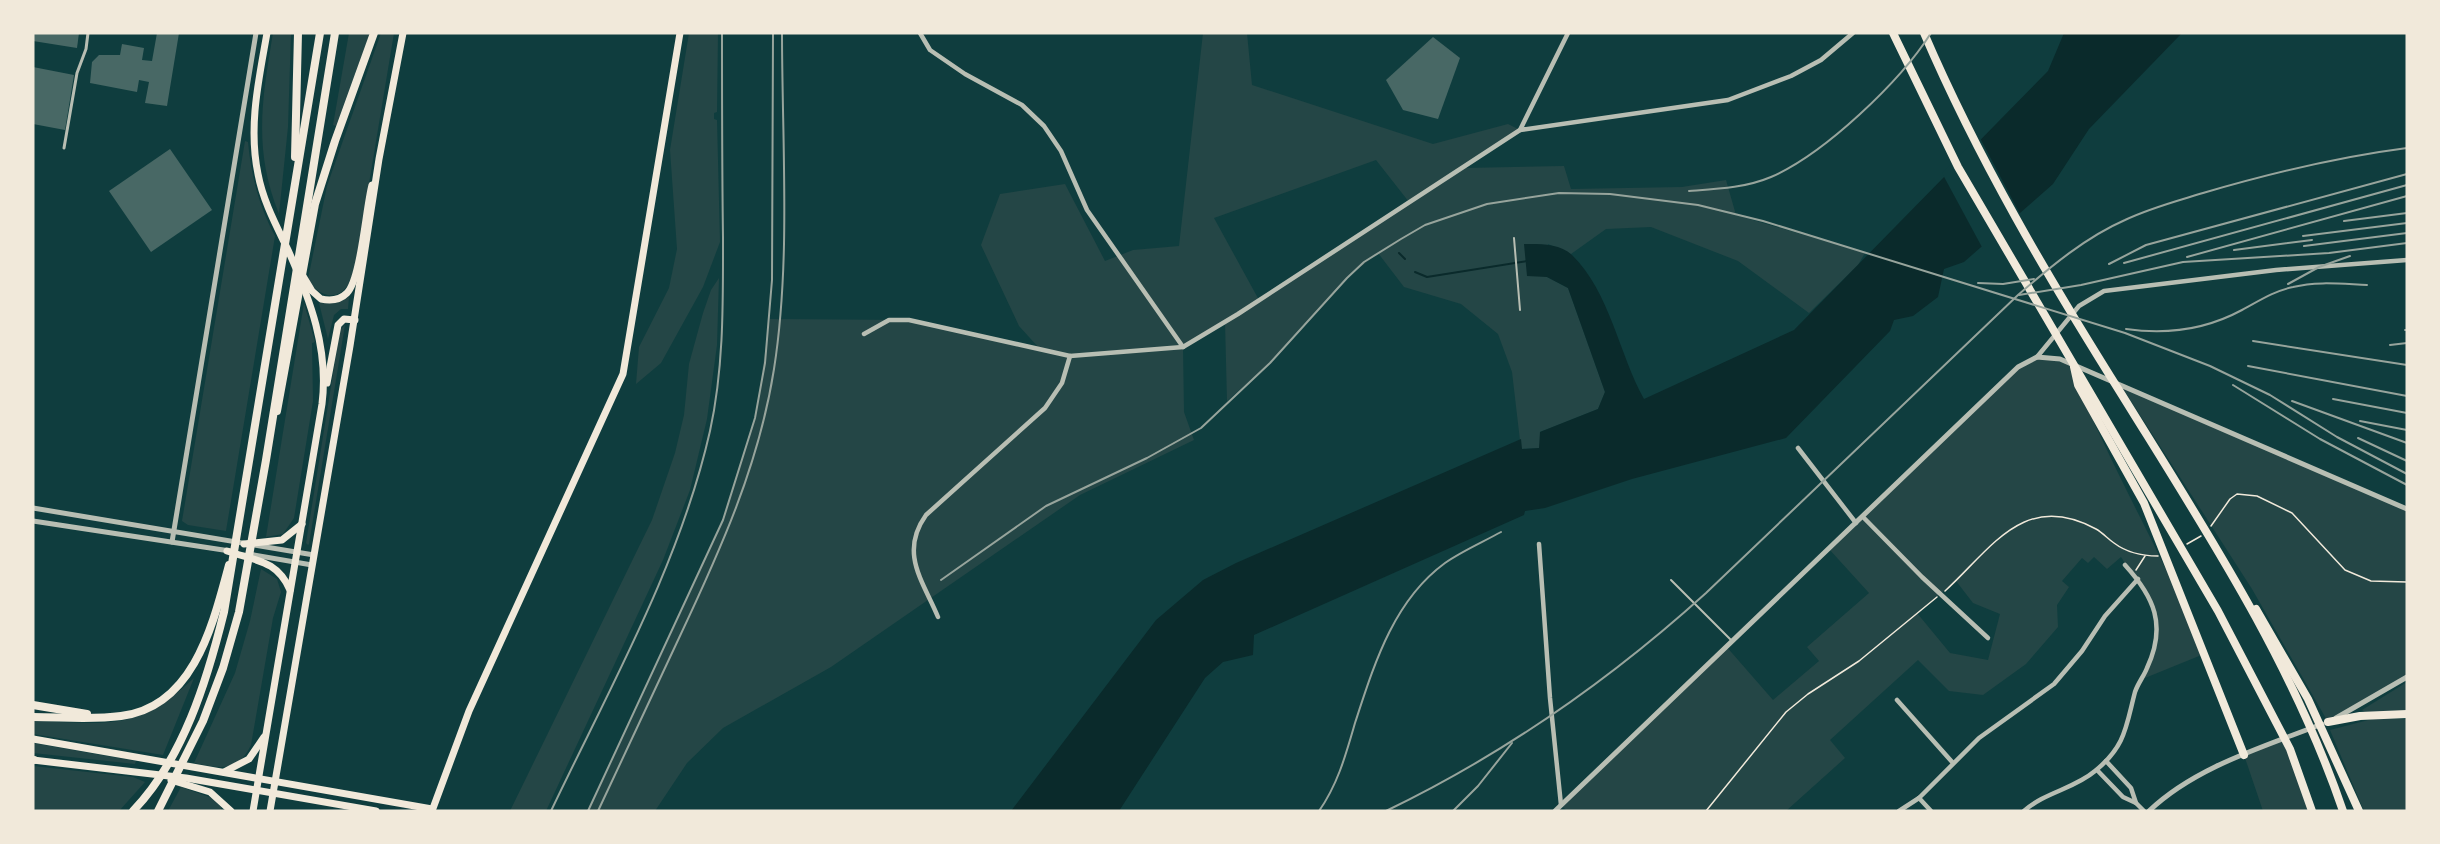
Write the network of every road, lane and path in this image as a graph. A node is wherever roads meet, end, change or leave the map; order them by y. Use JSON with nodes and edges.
{"nodes":[{"id":1,"x":88,"y":33,"type":"edge"},
{"id":2,"x":256,"y":33,"type":"edge"},
{"id":3,"x":267,"y":33,"type":"edge"},
{"id":4,"x":298,"y":33,"type":"edge"},
{"id":5,"x":320,"y":33,"type":"edge"},
{"id":6,"x":335,"y":33,"type":"edge"},
{"id":7,"x":374,"y":33,"type":"edge"},
{"id":8,"x":403,"y":33,"type":"edge"},
{"id":9,"x":681,"y":33,"type":"edge"},
{"id":10,"x":920,"y":33,"type":"edge"},
{"id":11,"x":1568,"y":33,"type":"edge"},
{"id":12,"x":1853,"y":33,"type":"edge"},
{"id":13,"x":1893,"y":33,"type":"edge"},
{"id":14,"x":1924,"y":33,"type":"edge"},
{"id":15,"x":1520,"y":130,"type":"junction"},
{"id":16,"x":64,"y":148,"type":"dead end"},
{"id":17,"x":379,"y":159,"type":"junction"},
{"id":18,"x":295,"y":184,"type":"junction"},
{"id":19,"x":1514,"y":238,"type":"dead end"},
{"id":20,"x":287,"y":249,"type":"junction"},
{"id":21,"x":2407,"y":260,"type":"edge"},
{"id":22,"x":1520,"y":310,"type":"dead end"},
{"id":23,"x":355,"y":320,"type":"junction"},
{"id":24,"x":864,"y":334,"type":"dead end"},
{"id":25,"x":1183,"y":347,"type":"junction"},
{"id":26,"x":1070,"y":356,"type":"junction"},
{"id":27,"x":2037,"y":357,"type":"junction"},
{"id":28,"x":2072,"y":358,"type":"junction"},
{"id":29,"x":322,"y":404,"type":"junction"},
{"id":30,"x":1798,"y":448,"type":"dead end"},
{"id":31,"x":266,"y":460,"type":"junction"},
{"id":32,"x":33,"y":508,"type":"edge"},
{"id":33,"x":2407,"y":509,"type":"edge"},
{"id":34,"x":2221,"y":515,"type":"dead end"},
{"id":35,"x":1864,"y":518,"type":"junction"},
{"id":36,"x":33,"y":521,"type":"edge"},
{"id":37,"x":302,"y":524,"type":"junction"},
{"id":38,"x":1857,"y":524,"type":"junction"},
{"id":39,"x":174,"y":531,"type":"junction"},
{"id":40,"x":172,"y":543,"type":"junction"},
{"id":41,"x":244,"y":544,"type":"junction"},
{"id":42,"x":1539,"y":544,"type":"dead end"},
{"id":43,"x":227,"y":550,"type":"junction"},
{"id":44,"x":297,"y":552,"type":"junction"},
{"id":45,"x":314,"y":555,"type":"junction"},
{"id":46,"x":296,"y":562,"type":"junction"},
{"id":47,"x":312,"y":565,"type":"junction"},
{"id":48,"x":2125,"y":565,"type":"dead end"},
{"id":49,"x":2136,"y":570,"type":"dead end"},
{"id":50,"x":2138,"y":579,"type":"junction"},
{"id":51,"x":1671,"y":580,"type":"dead end"},
{"id":52,"x":2407,"y":582,"type":"edge"},
{"id":53,"x":227,"y":583,"type":"junction"},
{"id":54,"x":291,"y":591,"type":"junction"},
{"id":55,"x":2244,"y":593,"type":"junction"},
{"id":56,"x":1941,"y":595,"type":"junction"},
{"id":57,"x":938,"y":617,"type":"dead end"},
{"id":58,"x":1988,"y":638,"type":"dead end"},
{"id":59,"x":1731,"y":640,"type":"junction"},
{"id":60,"x":2407,"y":677,"type":"edge"},
{"id":61,"x":1897,"y":700,"type":"dead end"},
{"id":62,"x":33,"y":705,"type":"edge"},
{"id":63,"x":2407,"y":714,"type":"edge"},
{"id":64,"x":33,"y":717,"type":"edge"},
{"id":65,"x":110,"y":717,"type":"junction"},
{"id":66,"x":2343,"y":717,"type":"junction"},
{"id":67,"x":2328,"y":722,"type":"joint"},
{"id":68,"x":267,"y":733,"type":"junction"},
{"id":69,"x":33,"y":739,"type":"edge"},
{"id":70,"x":2244,"y":755,"type":"junction"},
{"id":71,"x":33,"y":760,"type":"edge"},
{"id":72,"x":2106,"y":761,"type":"junction"},
{"id":73,"x":1953,"y":763,"type":"junction"},
{"id":74,"x":2097,"y":770,"type":"junction"},
{"id":75,"x":224,"y":772,"type":"junction"},
{"id":76,"x":145,"y":773,"type":"junction"},
{"id":77,"x":259,"y":778,"type":"junction"},
{"id":78,"x":275,"y":781,"type":"junction"},
{"id":79,"x":257,"y":791,"type":"junction"},
{"id":80,"x":273,"y":794,"type":"junction"},
{"id":81,"x":1919,"y":798,"type":"junction"},
{"id":82,"x":2136,"y":802,"type":"junction"},
{"id":83,"x":1561,"y":805,"type":"junction"},
{"id":84,"x":432,"y":810,"type":"edge"},
{"id":85,"x":133,"y":811,"type":"edge"},
{"id":86,"x":158,"y":811,"type":"edge"},
{"id":87,"x":231,"y":811,"type":"edge"},
{"id":88,"x":253,"y":811,"type":"edge"},
{"id":89,"x":270,"y":811,"type":"edge"},
{"id":90,"x":376,"y":811,"type":"edge"},
{"id":91,"x":1555,"y":811,"type":"edge"},
{"id":92,"x":1567,"y":811,"type":"edge"},
{"id":93,"x":1706,"y":811,"type":"edge"},
{"id":94,"x":1899,"y":811,"type":"edge"},
{"id":95,"x":1931,"y":811,"type":"edge"},
{"id":96,"x":2024,"y":811,"type":"edge"},
{"id":97,"x":2144,"y":811,"type":"edge"},
{"id":98,"x":2150,"y":811,"type":"edge"},
{"id":99,"x":2312,"y":811,"type":"edge"},
{"id":100,"x":2343,"y":811,"type":"edge"},
{"id":101,"x":2359,"y":811,"type":"edge"}],
"edges":[{"from":1,"to":16,"type":"street"},
{"from":2,"to":39,"type":"street"},
{"from":3,"to":20,"type":"main road"},
{"from":4,"to":18,"type":"highway"},
{"from":5,"to":18,"type":"highway"},
{"from":6,"to":31,"type":"highway"},
{"from":7,"to":31,"type":"highway"},
{"from":8,"to":17,"type":"main road"},
{"from":9,"to":84,"type":"main road"},
{"from":10,"to":25,"type":"street"},
{"from":11,"to":15,"type":"street"},
{"from":12,"to":15,"type":"street"},
{"from":13,"to":28,"type":"highway"},
{"from":14,"to":55,"type":"highway"},
{"from":15,"to":25,"type":"street"},
{"from":17,"to":20,"type":"main road"},
{"from":17,"to":23,"type":"main road"},
{"from":18,"to":53,"type":"highway"},
{"from":19,"to":22,"type":"lane"},
{"from":20,"to":29,"type":"main road"},
{"from":21,"to":27,"type":"street"},
{"from":23,"to":29,"type":"main road"},
{"from":23,"to":45,"type":"main road"},
{"from":24,"to":26,"type":"street"},
{"from":25,"to":26,"type":"street"},
{"from":26,"to":57,"type":"street"},
{"from":27,"to":33,"type":"street"},
{"from":27,"to":35,"type":"street"},
{"from":28,"to":70,"type":"highway"},
{"from":28,"to":99,"type":"highway"},
{"from":29,"to":37,"type":"main road"},
{"from":30,"to":38,"type":"street"},
{"from":31,"to":86,"type":"highway"},
{"from":32,"to":39,"type":"street"},
{"from":34,"to":52,"type":"path"},
{"from":35,"to":38,"type":"street"},
{"from":35,"to":56,"type":"street"},
{"from":36,"to":40,"type":"street"},
{"from":37,"to":41,"type":"main road"},
{"from":37,"to":44,"type":"main road"},
{"from":38,"to":59,"type":"street"},
{"from":39,"to":40,"type":"street"},
{"from":39,"to":41,"type":"street"},
{"from":40,"to":43,"type":"street"},
{"from":41,"to":44,"type":"street"},
{"from":42,"to":83,"type":"street"},
{"from":43,"to":46,"type":"street"},
{"from":43,"to":54,"type":"main road"},
{"from":44,"to":45,"type":"street"},
{"from":44,"to":46,"type":"main road"},
{"from":45,"to":47,"type":"main road"},
{"from":46,"to":47,"type":"street"},
{"from":46,"to":54,"type":"main road"},
{"from":47,"to":78,"type":"main road"},
{"from":48,"to":50,"type":"street"},
{"from":49,"to":56,"type":"path"},
{"from":50,"to":72,"type":"street"},
{"from":50,"to":73,"type":"street"},
{"from":51,"to":59,"type":"lane"},
{"from":53,"to":65,"type":"highway"},
{"from":53,"to":85,"type":"highway"},
{"from":54,"to":68,"type":"main road"},
{"from":55,"to":100,"type":"highway"},
{"from":55,"to":101,"type":"highway"},
{"from":56,"to":58,"type":"street"},
{"from":56,"to":93,"type":"path"},
{"from":59,"to":83,"type":"street"},
{"from":60,"to":66,"type":"street"},
{"from":61,"to":73,"type":"street"},
{"from":62,"to":65,"type":"highway"},
{"from":63,"to":66,"type":"highway"},
{"from":64,"to":65,"type":"highway"},
{"from":66,"to":67,"type":"highway"},
{"from":67,"to":70,"type":"street"},
{"from":68,"to":75,"type":"main road"},
{"from":68,"to":77,"type":"main road"},
{"from":69,"to":75,"type":"main road"},
{"from":70,"to":98,"type":"street"},
{"from":71,"to":76,"type":"main road"},
{"from":72,"to":74,"type":"street"},
{"from":72,"to":82,"type":"street"},
{"from":73,"to":81,"type":"street"},
{"from":74,"to":82,"type":"street"},
{"from":74,"to":96,"type":"street"},
{"from":75,"to":77,"type":"main road"},
{"from":76,"to":79,"type":"main road"},
{"from":76,"to":87,"type":"main road"},
{"from":77,"to":78,"type":"main road"},
{"from":77,"to":79,"type":"main road"},
{"from":78,"to":80,"type":"main road"},
{"from":78,"to":84,"type":"main road"},
{"from":79,"to":80,"type":"main road"},
{"from":79,"to":88,"type":"main road"},
{"from":80,"to":89,"type":"main road"},
{"from":80,"to":90,"type":"main road"},
{"from":81,"to":94,"type":"street"},
{"from":81,"to":95,"type":"street"},
{"from":82,"to":97,"type":"street"},
{"from":83,"to":91,"type":"street"},
{"from":83,"to":92,"type":"street"}]}
